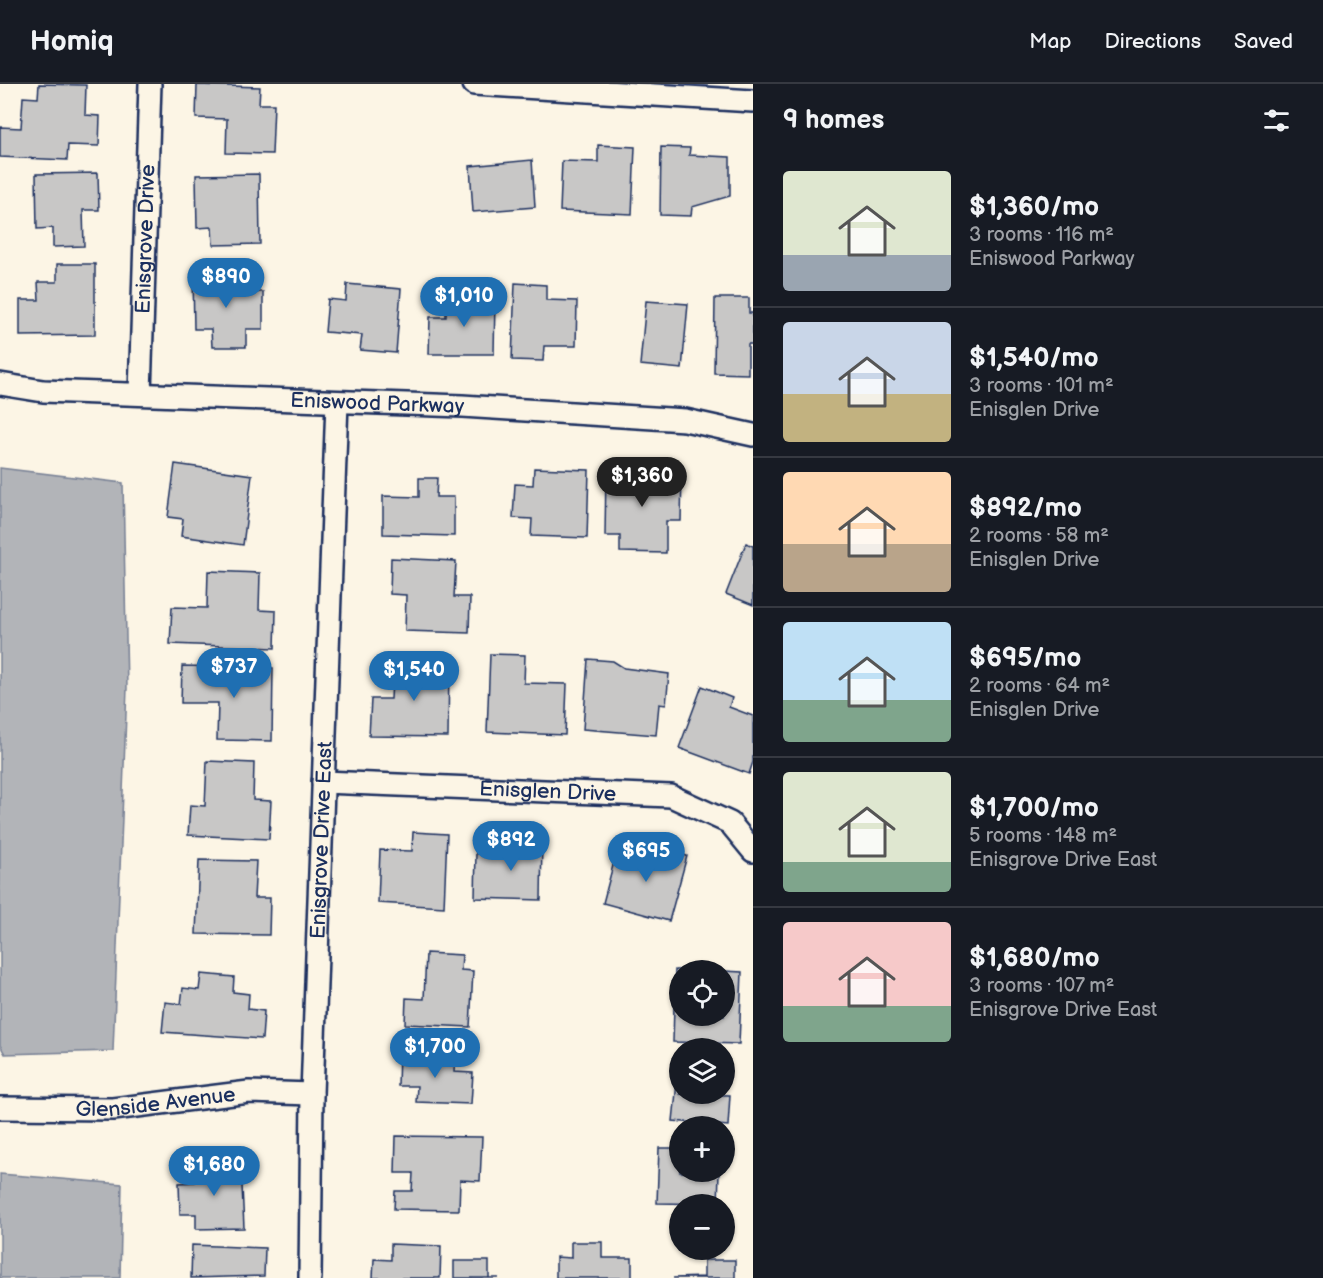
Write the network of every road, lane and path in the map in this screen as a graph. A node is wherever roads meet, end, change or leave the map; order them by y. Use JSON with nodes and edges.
{"nodes":[{"id":1,"x":150,"y":84,"type":"edge"},
{"id":2,"x":474,"y":84,"type":"edge"},
{"id":3,"x":753,"y":101,"type":"edge"},
{"id":4,"x":0,"y":384,"type":"edge"},
{"id":5,"x":140,"y":393,"type":"junction"},
{"id":6,"x":337,"y":402,"type":"junction"},
{"id":7,"x":753,"y":435,"type":"edge"},
{"id":8,"x":323,"y":782,"type":"junction"},
{"id":9,"x":753,"y":851,"type":"edge"},
{"id":10,"x":312,"y":1094,"type":"junction"},
{"id":11,"x":0,"y":1108,"type":"edge"},
{"id":12,"x":310,"y":1278,"type":"edge"}],
"edges":[{"from":1,"to":5,"type":"street","name":"Enisgrove Drive"},
{"from":2,"to":3,"type":"street"},
{"from":4,"to":5,"type":"street","name":"Eniswood Parkway"},
{"from":5,"to":6,"type":"street","name":"Eniswood Parkway"},
{"from":6,"to":7,"type":"street","name":"Eniswood Parkway"},
{"from":6,"to":8,"type":"street","name":"Enisgrove Drive East"},
{"from":8,"to":9,"type":"street","name":"Enisglen Drive"},
{"from":8,"to":10,"type":"street","name":"Enisgrove Drive East"},
{"from":10,"to":11,"type":"street","name":"Glenside Avenue"},
{"from":10,"to":12,"type":"street","name":"Enisgrove Drive East"}]}
